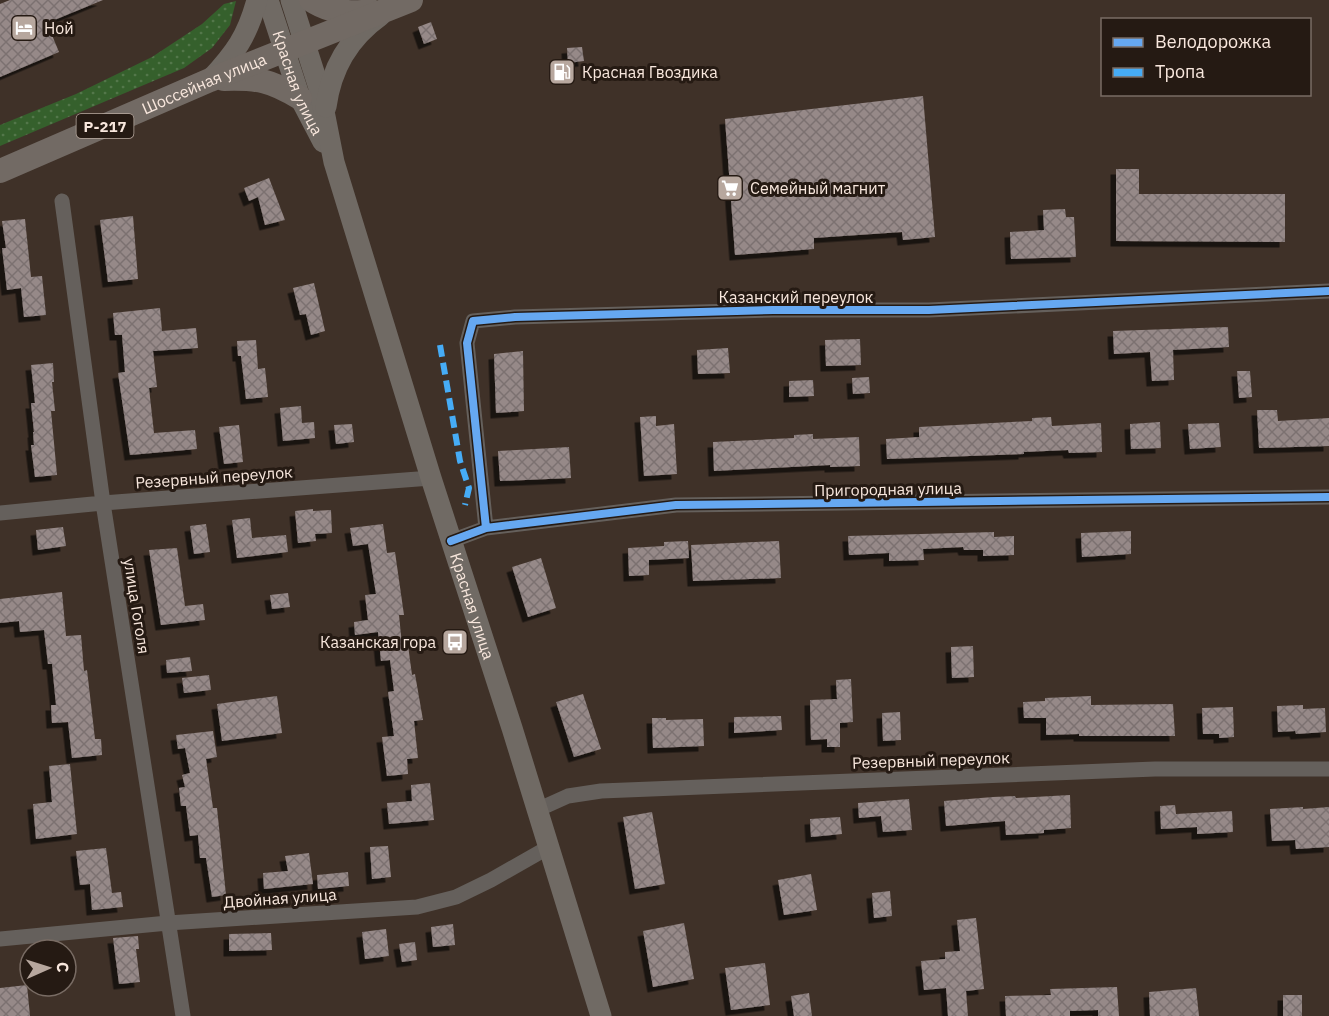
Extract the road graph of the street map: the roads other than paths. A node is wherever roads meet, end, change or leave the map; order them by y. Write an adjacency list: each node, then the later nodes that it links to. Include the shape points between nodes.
1 (257, 0): 7 (main road, via 250,26 234,53)
2 (268, 0): 6 (main road, Красная улица)
3 (291, 0): 6 (main road, Красная улица)
4 (311, 0): 5 (highway, via 335,11 355,14)
5 (401, 4): 6 (highway, Шоссейная улица / Р-217); 9 (main road, via 363,28 349,45 328,89)
6 (294, 46): 7 (highway, Шоссейная улица / Р-217); 8 (main road, Красная улица); 9 (main road, Красная улица, via 320,91)
7 (210, 80): 8 (highway, via 250,78 276,83); 11 (highway, Шоссейная улица / Р-217)
8 (300, 98): 10 (main road, Красная улица)
9 (325, 117): 10 (main road, Красная улица)
10 (334, 162): 14 (main road, Красная улица)
11 (0, 171)
12 (62, 201): 16 (street, улица Гоголя)
13 (1329, 291): 18 (street, Казанский переулок, via 976,309 773,310 473,321 467,343)
14 (431, 478): 16 (street, Резервный переулок); 19 (main road, Красная улица)
15 (1329, 497): 18 (street, Пригородная улица, via 676,505)
16 (103, 503): 17 (street, Резервный переулок); 23 (street, улица Гоголя)
17 (0, 513)
18 (486, 528): 19 (street, Пригородная улица)
19 (451, 541): 21 (main road, Красная улица)
20 (1329, 769): 21 (street, Резервный переулок, via 1155,769 601,791 568,796)
21 (537, 810): 22 (main road, Красная улица)
22 (549, 847): 23 (street, Двойная улица, via 456,897 417,907); 26 (main road, Красная улица)
23 (168, 923): 24 (street, Двойная улица); 25 (street, улица Гоголя)
24 (0, 939)
25 (183, 1016)
26 (601, 1016)

